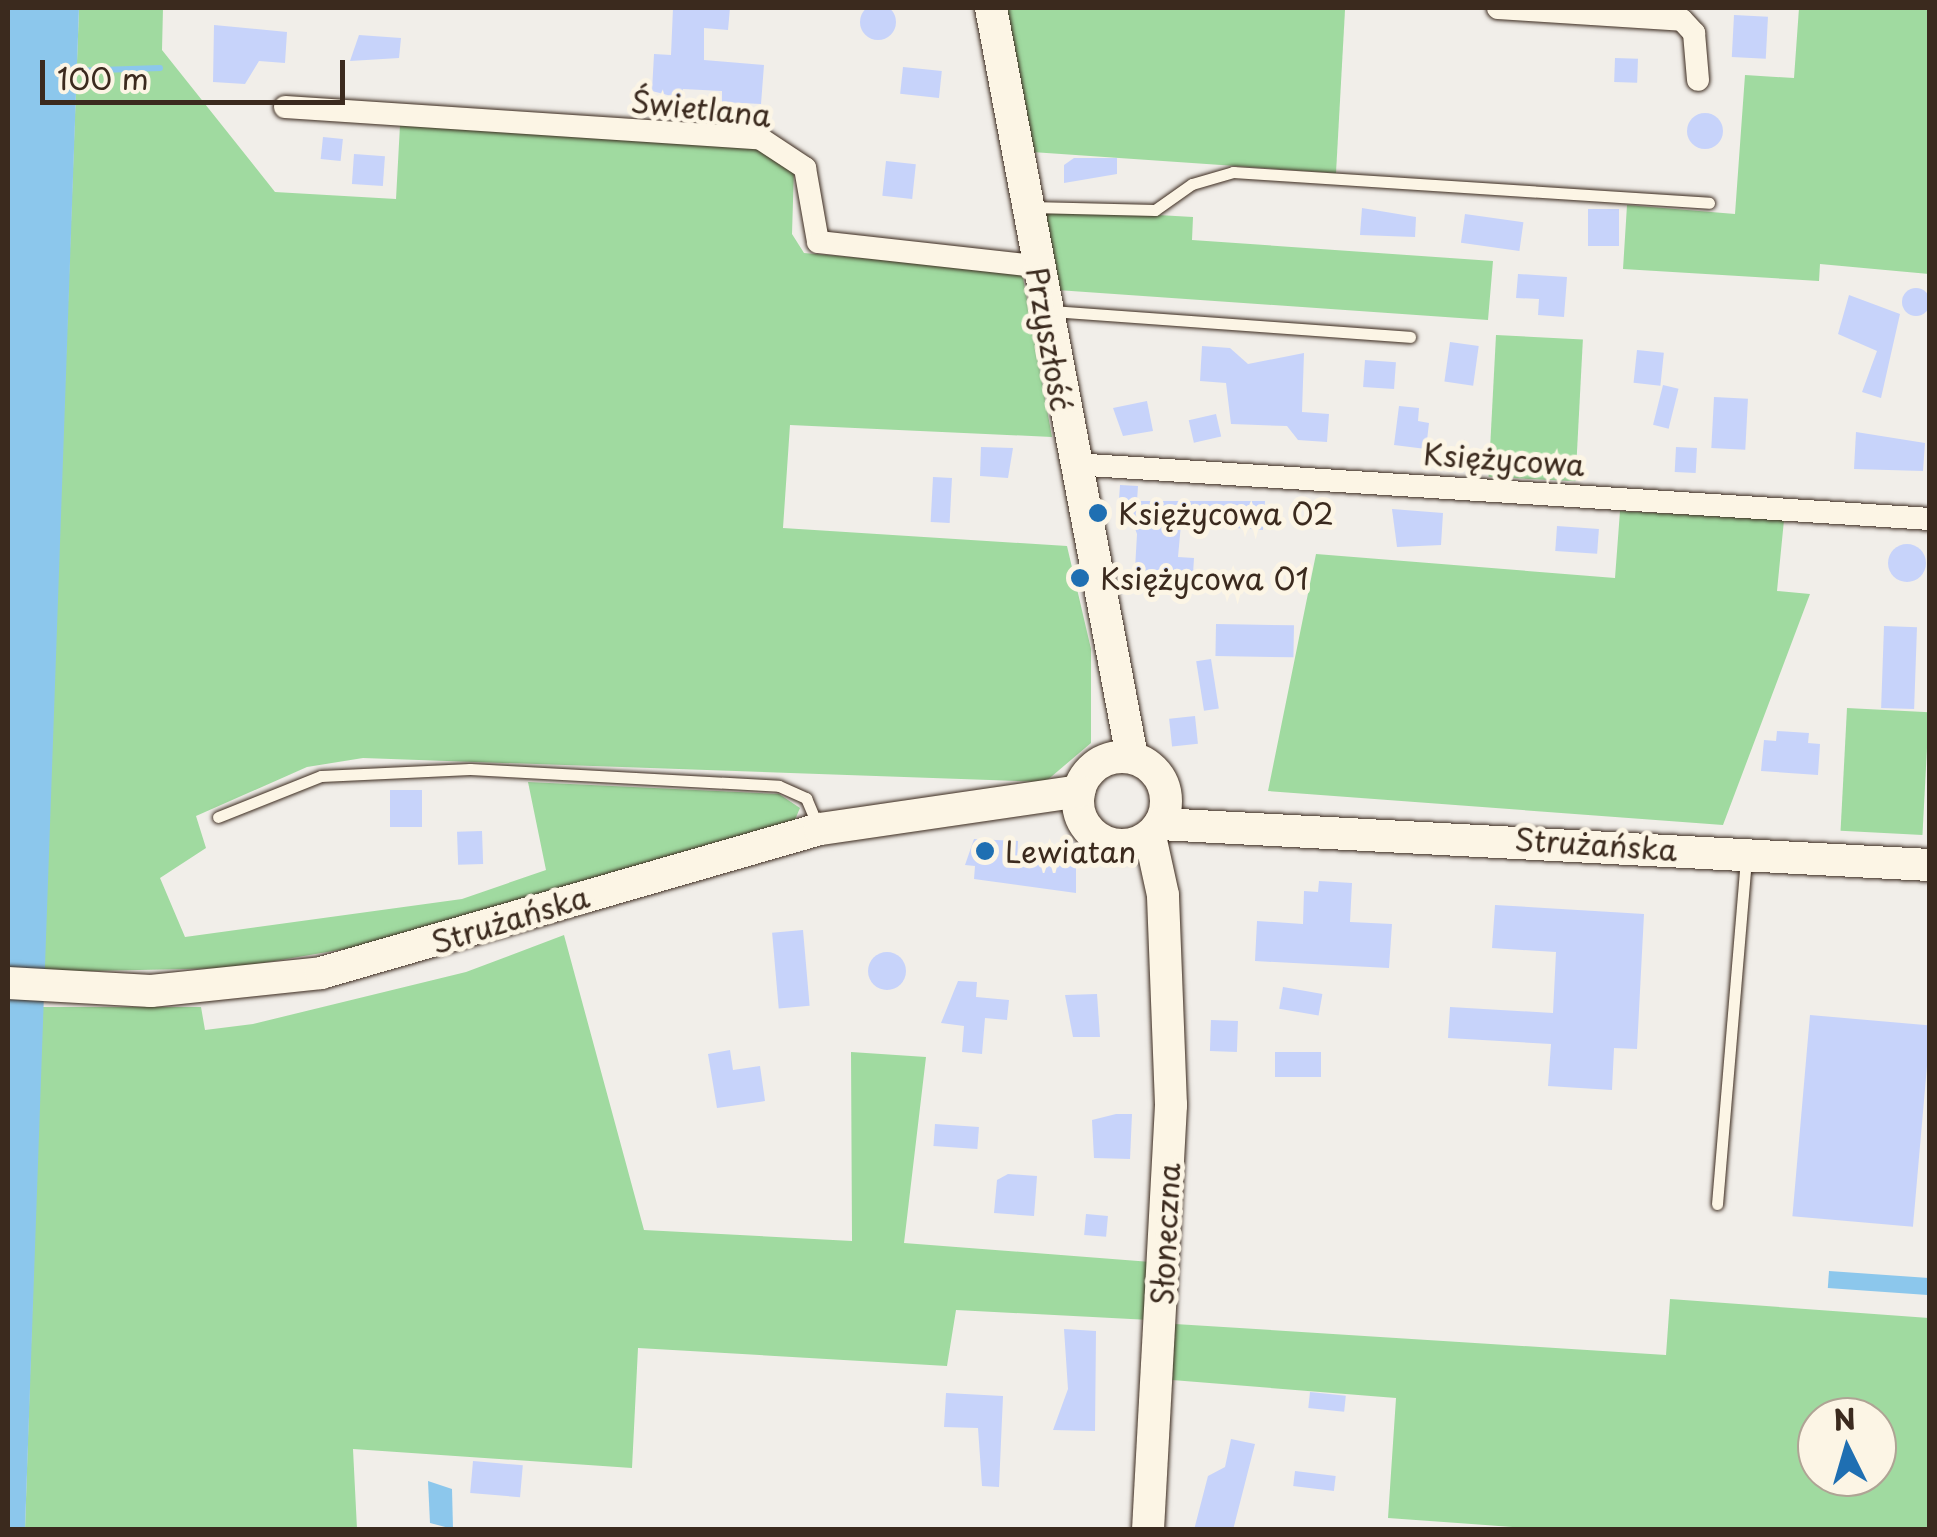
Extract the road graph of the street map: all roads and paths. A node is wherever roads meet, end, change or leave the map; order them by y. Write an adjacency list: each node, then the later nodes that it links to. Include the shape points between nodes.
1 (990, 8): 6 (main road, Przyszłość)
2 (1498, 8): 3 (street, via 1682,20 1694,33)
3 (1698, 80)
4 (286, 108): 7 (street, Świetlana, via 761,139 805,168 818,242)
5 (1709, 204): 6 (lane, via 1233,172 1192,184 1155,210)
6 (1026, 208): 7 (main road, Przyszłość)
7 (1037, 266): 8 (main road, Przyszłość)
8 (1046, 310): 9 (lane); 10 (main road, Przyszłość)
9 (1410, 337)
10 (1073, 464): 11 (street, Księżycowa); 12 (main road, Przyszłość, via 1111,671)
11 (1930, 519)
12 (1119, 758): 13 (main road); 15 (main road, via 1155,770)
13 (1080, 804): 15 (main road, via 1097,838); 16 (main road, Strużańska)
14 (218, 817): 16 (lane, via 321,776 470,769 780,786 806,798)
15 (1150, 825): 17 (main road, Strużańska, via 1263,823); 21 (main road, Słoneczna, via 1172,1105)
16 (820, 829): 19 (main road, Strużańska, via 321,973 80,990)
17 (1746, 853): 18 (main road, Strużańska); 20 (lane)
18 (1930, 865)
19 (8, 984)
20 (1717, 1204)
21 (1148, 1530)

